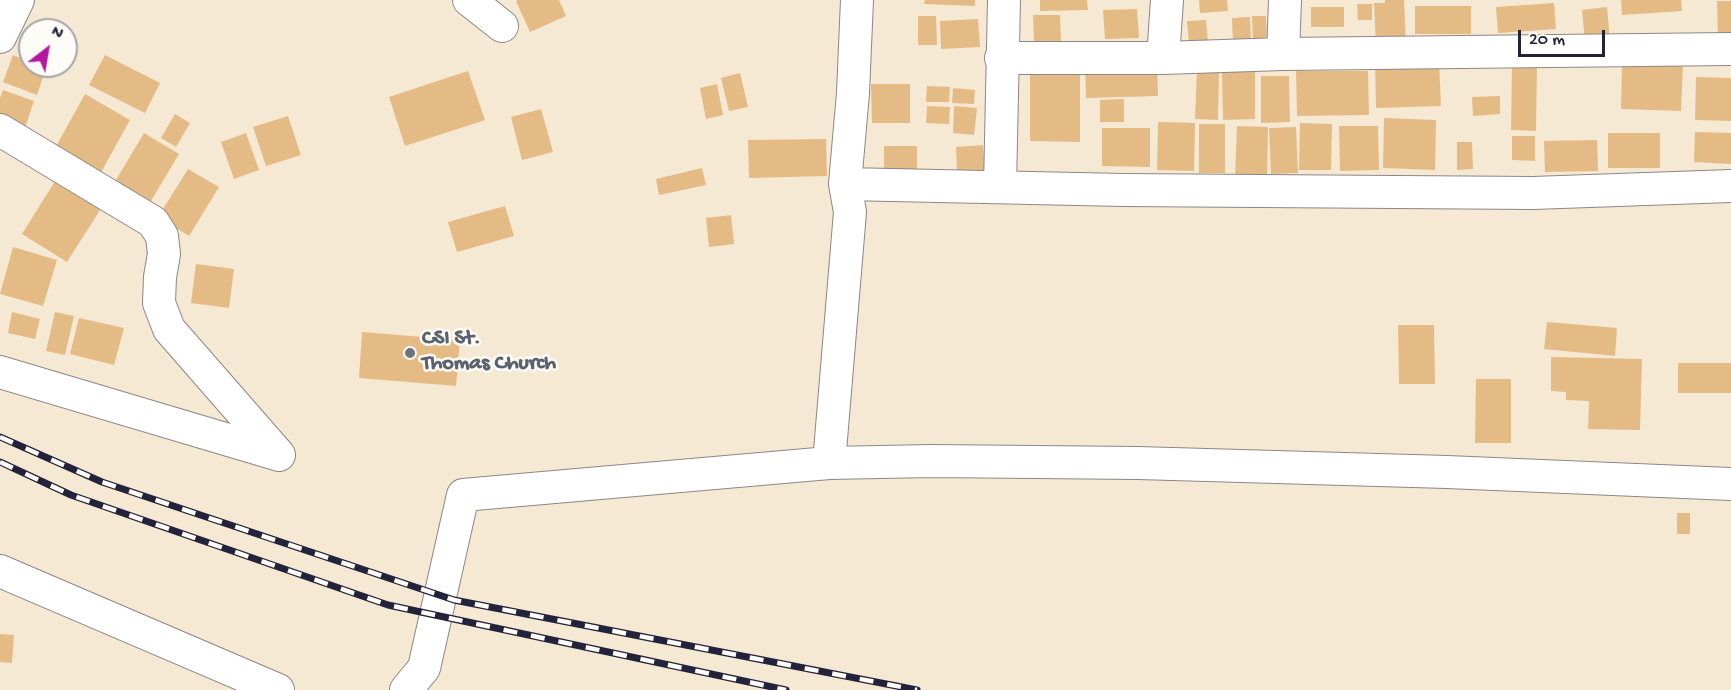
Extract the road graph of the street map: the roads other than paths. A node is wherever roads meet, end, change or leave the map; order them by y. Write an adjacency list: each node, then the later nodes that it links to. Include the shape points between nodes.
1 (18, 0): 8 (street)
2 (468, 0): 7 (street)
3 (857, 0): 14 (street)
4 (1004, 0): 11 (street)
5 (1167, 0): 12 (street)
6 (1285, 0): 10 (street)
7 (502, 26)
8 (0, 37)
9 (1731, 50): 10 (street)
10 (1282, 54): 12 (street)
11 (1001, 58): 12 (street); 16 (street)
12 (1163, 58)
13 (0, 130): 17 (street, via 153,222 162,236 159,303 169,328 279,455)
14 (845, 184): 16 (street); 18 (street, via 850,212)
15 (1731, 186): 16 (street, via 1533,193)
16 (1000, 188)
17 (0, 372)
18 (828, 463): 19 (street, via 1138,464); 22 (street, via 463,495 424,668)
19 (1731, 484)
20 (0, 571): 21 (street)
21 (278, 690)
22 (406, 690)

